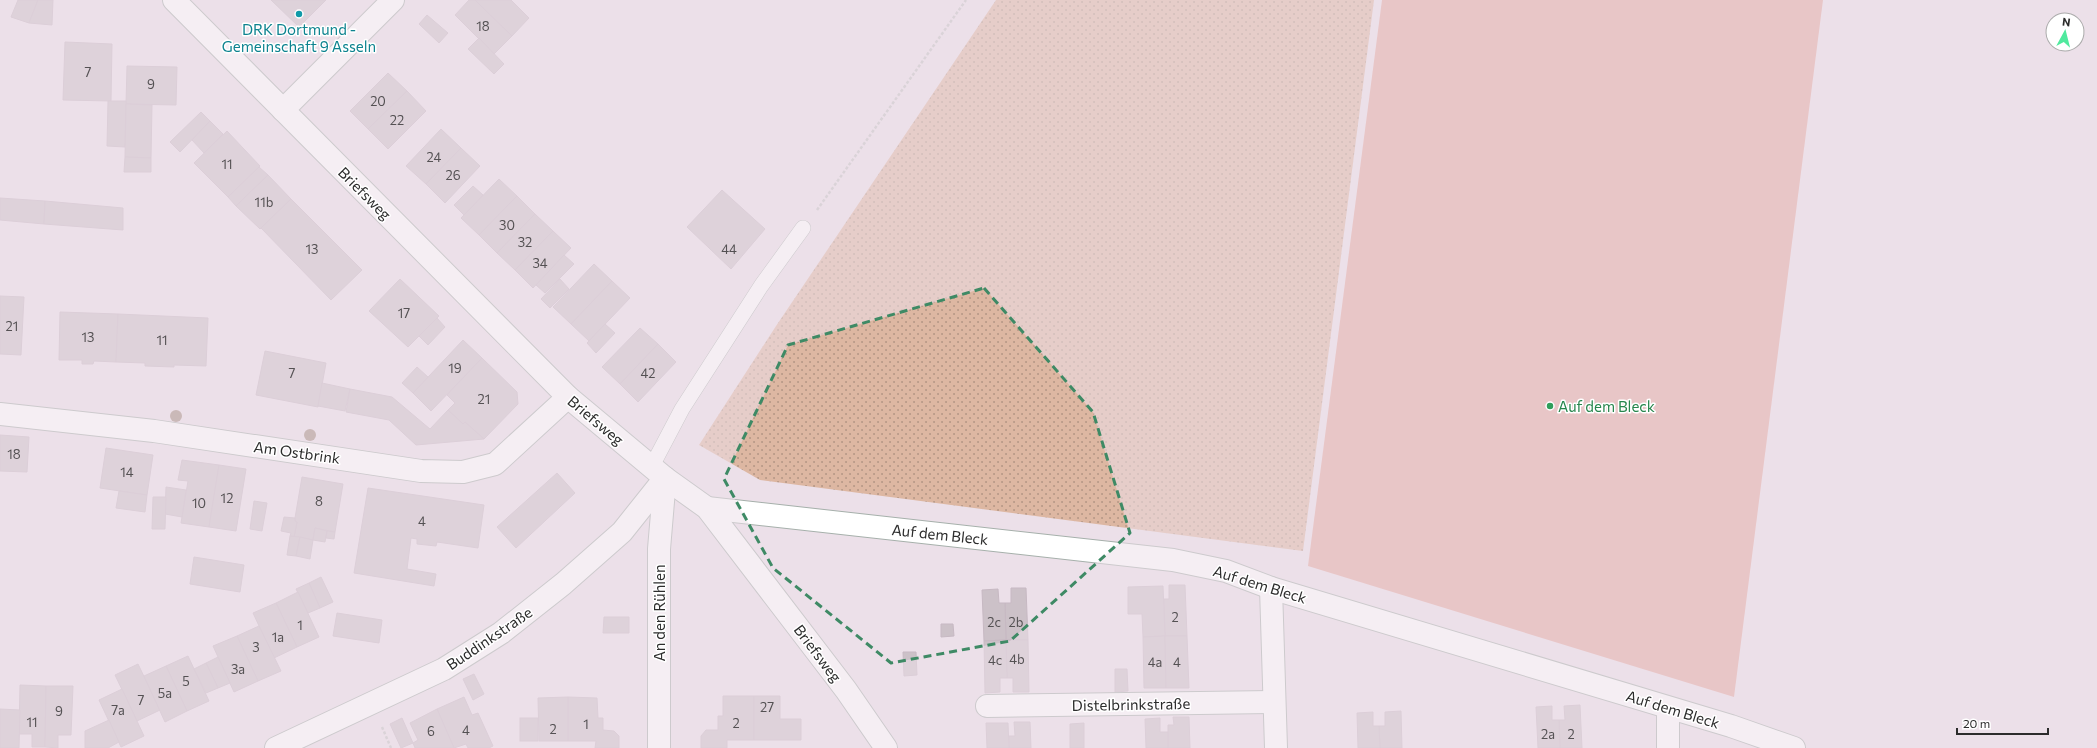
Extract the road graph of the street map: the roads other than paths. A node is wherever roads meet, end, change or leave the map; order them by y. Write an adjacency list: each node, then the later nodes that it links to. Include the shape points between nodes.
1 (174, 0): 3 (street, Briefsweg)
2 (393, 0): 3 (street)
3 (283, 110): 5 (street, Briefsweg)
4 (803, 228): 7 (lane, via 761,286 682,408)
5 (568, 397): 6 (street, Am Ostbrink, via 495,464 463,472 421,471 154,431); 7 (street, Briefsweg)
6 (0, 414)
7 (658, 472): 8 (street, Briefsweg); 13 (street, Buddinkstraße, via 622,532 563,584 501,633 444,669); 14 (street, An den Rühlen)
8 (707, 508): 9 (street, Auf dem Bleck, via 1173,560 1226,571); 15 (street, Briefsweg, via 846,690)
9 (1271, 588): 10 (street); 12 (street, Auf dem Bleck)
10 (1274, 702): 11 (street, Distelbrinkstraße); 16 (street)
11 (988, 706)
12 (1668, 708): 17 (street); 18 (street, Auf dem Bleck)
13 (276, 748)
14 (659, 748)
15 (886, 748)
16 (1276, 748)
17 (1668, 748)
18 (1794, 748)

